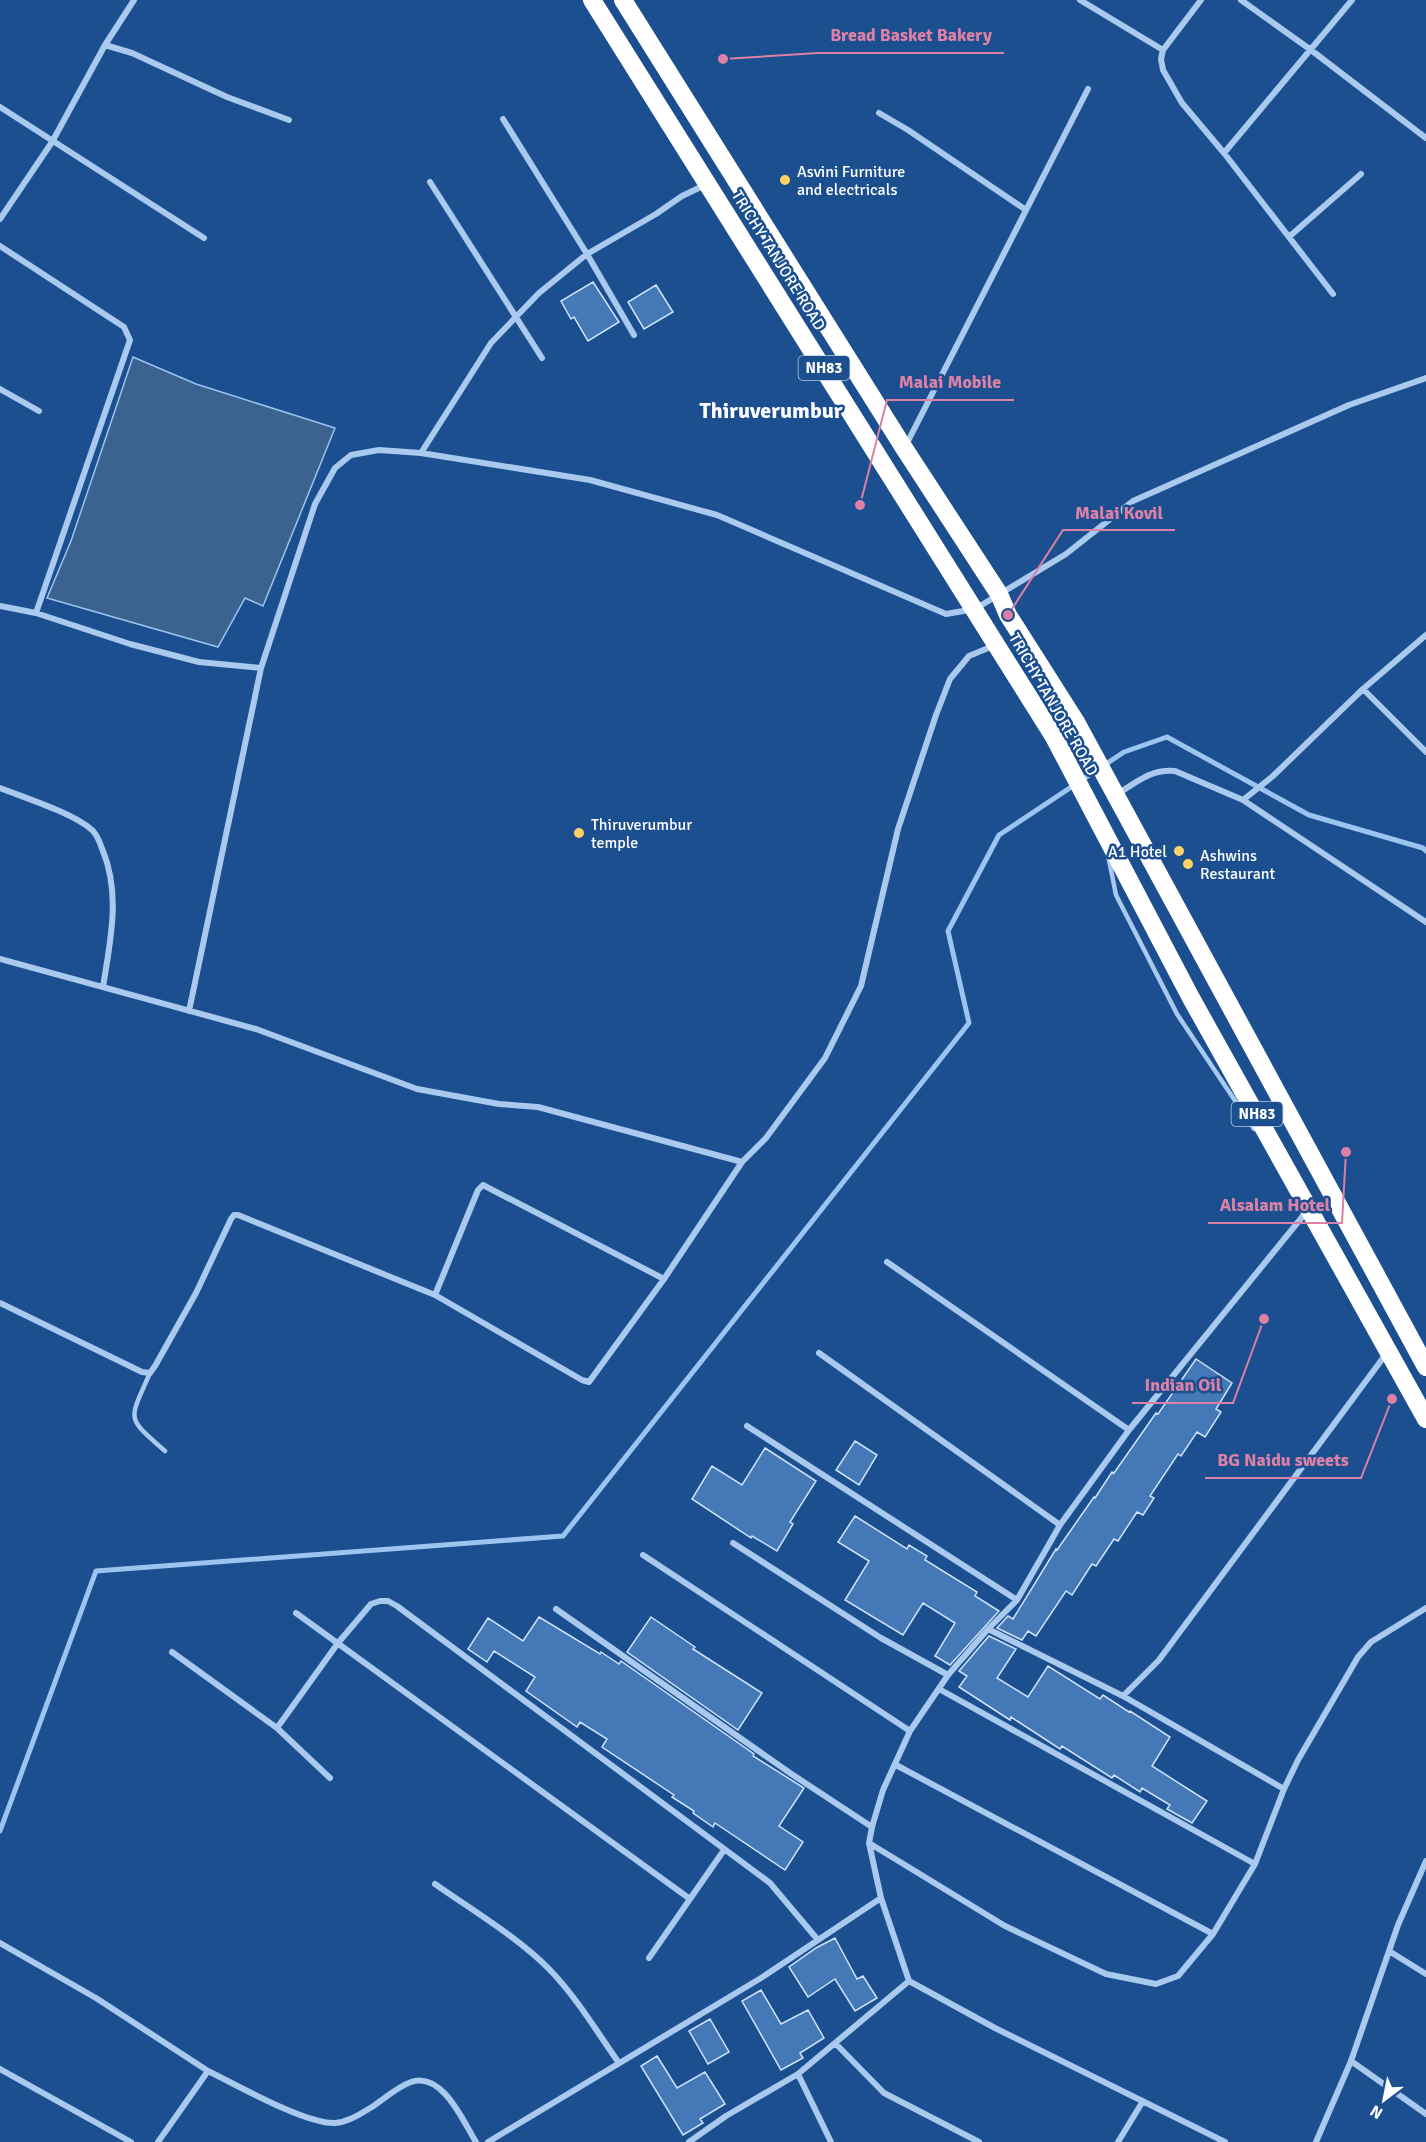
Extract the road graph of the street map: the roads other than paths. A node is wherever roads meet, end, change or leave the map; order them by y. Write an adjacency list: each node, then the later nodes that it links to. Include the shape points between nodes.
1 (134, 0): 8 (street)
2 (592, 0): 21 (highway, TRICHY TANJORE ROAD / NH83)
3 (623, 0): 35 (highway, TRICHY TANJORE ROAD / NH83)
4 (1080, 0): 9 (street)
5 (1201, 0): 9 (street)
6 (1241, 0): 10 (street)
7 (1352, 0): 10 (street)
8 (105, 45): 15 (street, via 132,52 227,97); 17 (street)
9 (1163, 50): 18 (street, via 1163,70 1171,87)
10 (1311, 50): 16 (street); 18 (street)
11 (1088, 88): 22 (street)
12 (0, 107): 17 (street)
13 (879, 114): 22 (street)
14 (503, 119): 27 (street)
15 (289, 120)
16 (1426, 138)
17 (52, 142): 23 (street); 25 (street)
18 (1224, 153): 24 (street)
19 (1361, 174): 24 (street)
20 (430, 182): 29 (street)
21 (708, 184): 27 (street); 39 (highway, TRICHY TANJORE ROAD / NH83)
22 (1026, 210): 35 (street)
23 (0, 219)
24 (1290, 236): 28 (street)
25 (204, 238)
26 (0, 246): 40 (street, via 118,322 130,340)
27 (587, 254): 29 (street); 30 (street)
28 (1333, 294)
29 (514, 316): 31 (street); 36 (street, via 491,343)
30 (633, 335)
31 (542, 358)
32 (1426, 378): 37 (street, via 1348,405 1133,501 1066,554)
33 (0, 389): 34 (street)
34 (39, 411)
35 (904, 448): 37 (highway, TRICHY TANJORE ROAD / NH83)
36 (421, 453): 39 (street, via 590,480 717,515 946,614); 43 (street, via 380,450 351,455 334,468 315,504)
37 (999, 594): 39 (street); 47 (highway, TRICHY TANJORE ROAD / NH83)
38 (0, 606): 40 (street)
39 (975, 609): 42 (highway, TRICHY TANJORE ROAD / NH83)
40 (36, 614): 43 (street, via 199,663)
41 (1426, 635): 44 (street)
42 (997, 644): 53 (street, via 969,656 950,679 898,829 861,986 831,1048 766,1138); 54 (highway, TRICHY TANJORE ROAD / NH83, via 1054,737 1191,998)
43 (261, 668): 52 (street)
44 (1363, 689): 45 (street); 48 (street)
45 (1426, 752)
46 (0, 788): 51 (street, via 70,817 95,833 109,867 114,921)
47 (1114, 792): 48 (street, via 1153,772 1175,771); 61 (highway, TRICHY TANJORE ROAD / NH83)
48 (1243, 800): 49 (street)
49 (1426, 922)
50 (0, 959): 51 (street)
51 (103, 987): 52 (street)
52 (189, 1011): 53 (street, via 267,1033 417,1089 538,1107)
53 (741, 1162): 56 (street)
54 (1310, 1208): 59 (highway, TRICHY TANJORE ROAD / NH83); 65 (street)
55 (887, 1262): 65 (street)
56 (664, 1280): 57 (street, via 589,1382); 57 (street, via 483,1185)
57 (435, 1295): 62 (street, via 234,1215 196,1293)
58 (0, 1303): 62 (street)
59 (1388, 1351): 63 (highway, TRICHY TANJORE ROAD / NH83); 79 (street, via 1159,1660)
60 (819, 1353): 67 (street)
61 (1426, 1367)
62 (150, 1373): 66 (lane, via 133,1418)
63 (1426, 1419)
64 (747, 1426): 70 (street)
65 (1129, 1430): 67 (street)
66 (165, 1451)
67 (1060, 1525): 70 (street)
68 (733, 1543): 77 (street)
69 (643, 1555): 81 (street)
70 (1017, 1600): 74 (street)
71 (1426, 1608): 84 (street, via 1371,1642 1358,1657)
72 (556, 1609): 85 (street)
73 (296, 1613): 75 (street)
74 (988, 1629): 77 (street); 79 (street)
75 (338, 1643): 80 (street); 87 (street, via 371,1604 388,1601); 92 (street)
76 (172, 1652): 80 (street)
77 (948, 1676): 78 (street)
78 (939, 1689): 81 (street); 89 (street)
79 (1123, 1696): 84 (street)
80 (277, 1728): 83 (street)
81 (910, 1731): 82 (street)
82 (896, 1765): 85 (street, via 883,1790); 93 (street)
83 (330, 1779)
84 (1284, 1789): 89 (street)
85 (872, 1827): 86 (street)
86 (869, 1843): 91 (street); 93 (street, via 1005,1926 1106,1974 1156,1984 1178,1976)
87 (724, 1850): 92 (street); 94 (street, via 770,1883)
88 (1426, 1861): 96 (street)
89 (1255, 1864): 93 (street)
90 (435, 1884): 102 (street, via 531,1952 550,1970)
91 (881, 1898): 94 (street); 99 (street)
92 (690, 1899): 97 (street)
93 (1213, 1934)
94 (818, 1940): 102 (street)
95 (0, 1943): 104 (street, via 96,1998)
96 (1389, 1951): 98 (street); 101 (street)
97 (649, 1958)
98 (1426, 1974)
99 (909, 1981): 100 (street); 106 (street)
100 (836, 2044): 105 (street); 114 (street, via 884,2093)
101 (1352, 2061): 107 (street); 117 (street)
102 (619, 2063): 112 (street)
103 (0, 2069): 109 (street)
104 (208, 2071): 110 (street); 111 (street, via 293,2111 336,2123 353,2119 410,2082 422,2080 447,2095)
105 (798, 2074): 108 (street); 113 (street)
106 (1143, 2101): 115 (street); 116 (street)
107 (1426, 2114)
108 (691, 2141)
109 (131, 2142)
110 (158, 2142)
111 (476, 2142)
112 (488, 2142)
113 (831, 2142)
114 (980, 2142)
115 (1118, 2142)
116 (1225, 2142)
117 (1316, 2142)

